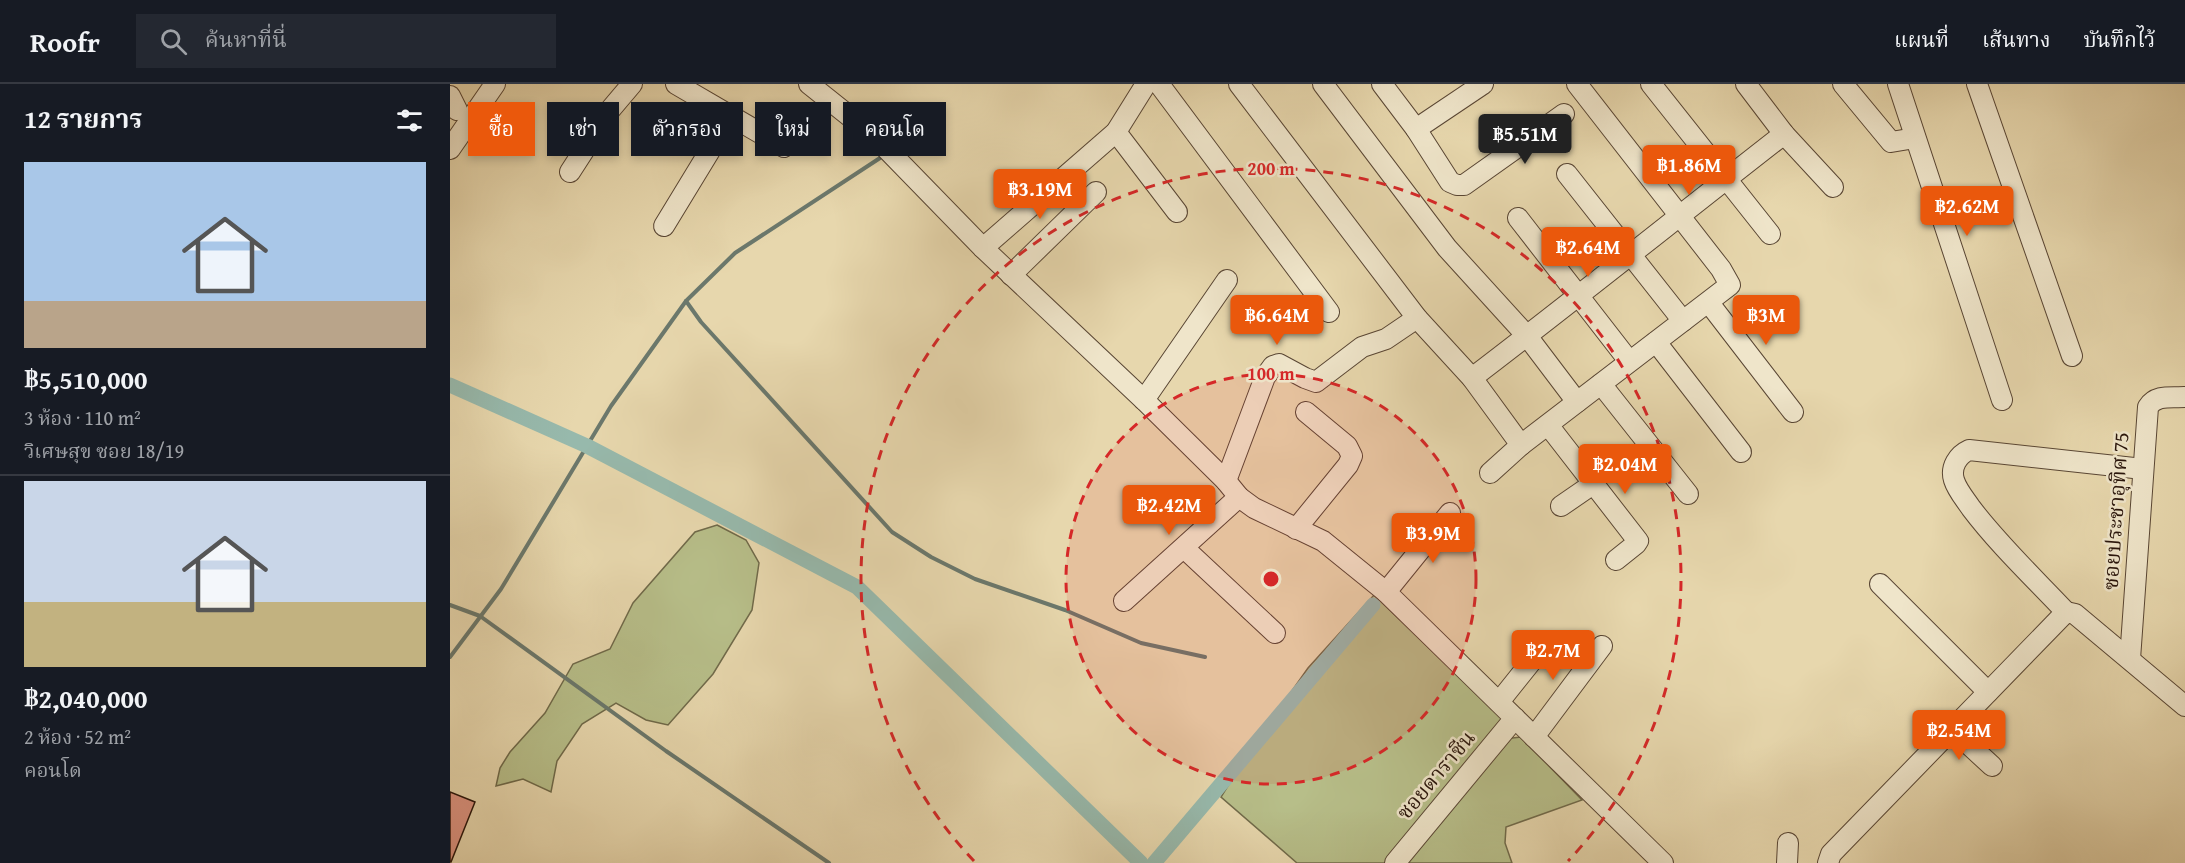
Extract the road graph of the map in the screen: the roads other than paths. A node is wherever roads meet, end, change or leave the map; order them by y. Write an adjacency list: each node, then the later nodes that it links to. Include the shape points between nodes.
1 (495, 84): 23 (street)
2 (632, 84): 25 (street, via 610,110)
3 (676, 84): 17 (street)
4 (808, 84): 35 (street, via 873,135)
5 (1146, 84): 20 (street)
6 (1159, 84): 41 (street)
7 (1239, 84): 42 (street)
8 (1323, 84): 44 (street, via 1447,248)
9 (1382, 84): 19 (street)
10 (1482, 84): 19 (street)
11 (1577, 84): 31 (street)
12 (1651, 84): 27 (street)
13 (1746, 84): 21 (street)
14 (1843, 84): 22 (street, via 1891,142)
15 (1898, 84): 22 (street)
16 (1977, 84): 46 (street)
17 (708, 102)
18 (1563, 114): 19 (street, via 1464,185 1450,182)
19 (1416, 129)
20 (1116, 132): 30 (street); 35 (street)
21 (1784, 134): 27 (street); 28 (street)
22 (1915, 138): 52 (street)
23 (450, 149)
24 (707, 156): 33 (street)
25 (570, 172)
26 (1568, 174): 36 (street)
27 (1725, 180): 31 (street); 34 (street)
28 (1833, 187)
29 (1096, 192): 37 (street)
30 (1177, 212)
31 (1679, 215): 36 (street); 40 (street, via 1730,285)
32 (1518, 218): 39 (street)
33 (664, 226)
34 (1770, 234)
35 (983, 248): 37 (street)
36 (1631, 256): 39 (street); 43 (street)
37 (1011, 275): 51 (street)
38 (1227, 280): 51 (street)
39 (1578, 296): 44 (street); 47 (street)
40 (1709, 303): 43 (street); 55 (street)
41 (1329, 312)
42 (1418, 318): 48 (street); 61 (street, via 1386,339 1362,347 1316,382 1279,364 1273,366 1265,377)
43 (1683, 321): 45 (street)
44 (1527, 336): 48 (street); 53 (street)
45 (1656, 342): 47 (street); 58 (street)
46 (2072, 356)
47 (1629, 361): 49 (street)
48 (1472, 378): 57 (street)
49 (1601, 384): 53 (street); 63 (street)
50 (2185, 397): 59 (street, ซอยประชาอุทิศ 75, via 2159,398 2148,407)
51 (1144, 400): 61 (street)
52 (2002, 400)
53 (1577, 402): 56 (street)
54 (1306, 412): 67 (street, via 1347,446 1352,456)
55 (1793, 412)
56 (1548, 425): 57 (street); 62 (street)
57 (1521, 445): 60 (street)
58 (1741, 452)
59 (2143, 469): 73 (street, via 1969,450 1959,454 1953,478 1961,493 1986,527); 77 (street, ซอยประชาอุทิศ 75)
60 (1490, 473)
61 (1226, 481): 64 (street)
62 (1593, 484): 65 (street); 69 (street, via 1638,541)
63 (1688, 494)
64 (1239, 497): 67 (street); 68 (street)
65 (1561, 506)
66 (1450, 513): 71 (street)
67 (1296, 529): 71 (street, via 1323,541)
68 (1184, 548): 72 (street); 74 (street)
69 (1616, 560)
70 (1880, 584): 78 (street)
71 (1386, 592): 79 (street)
72 (1124, 601)
73 (2066, 612): 77 (street, via 2075,614); 78 (street)
74 (1275, 633)
75 (1602, 646): 83 (street)
76 (1543, 647): 79 (street)
77 (2130, 659): 80 (street)
78 (1988, 692): 82 (street)
79 (1499, 702): 81 (street)
80 (2185, 706)
81 (1515, 718): 83 (street); 86 (street, ซอยดาราซีน)
82 (1952, 729): 84 (street); 89 (street, via 1831,854)
83 (1534, 737): 87 (street)
84 (1992, 766)
85 (1788, 843): 88 (street)
86 (1395, 863)
87 (1663, 863)
88 (1787, 863)
89 (1828, 863)

